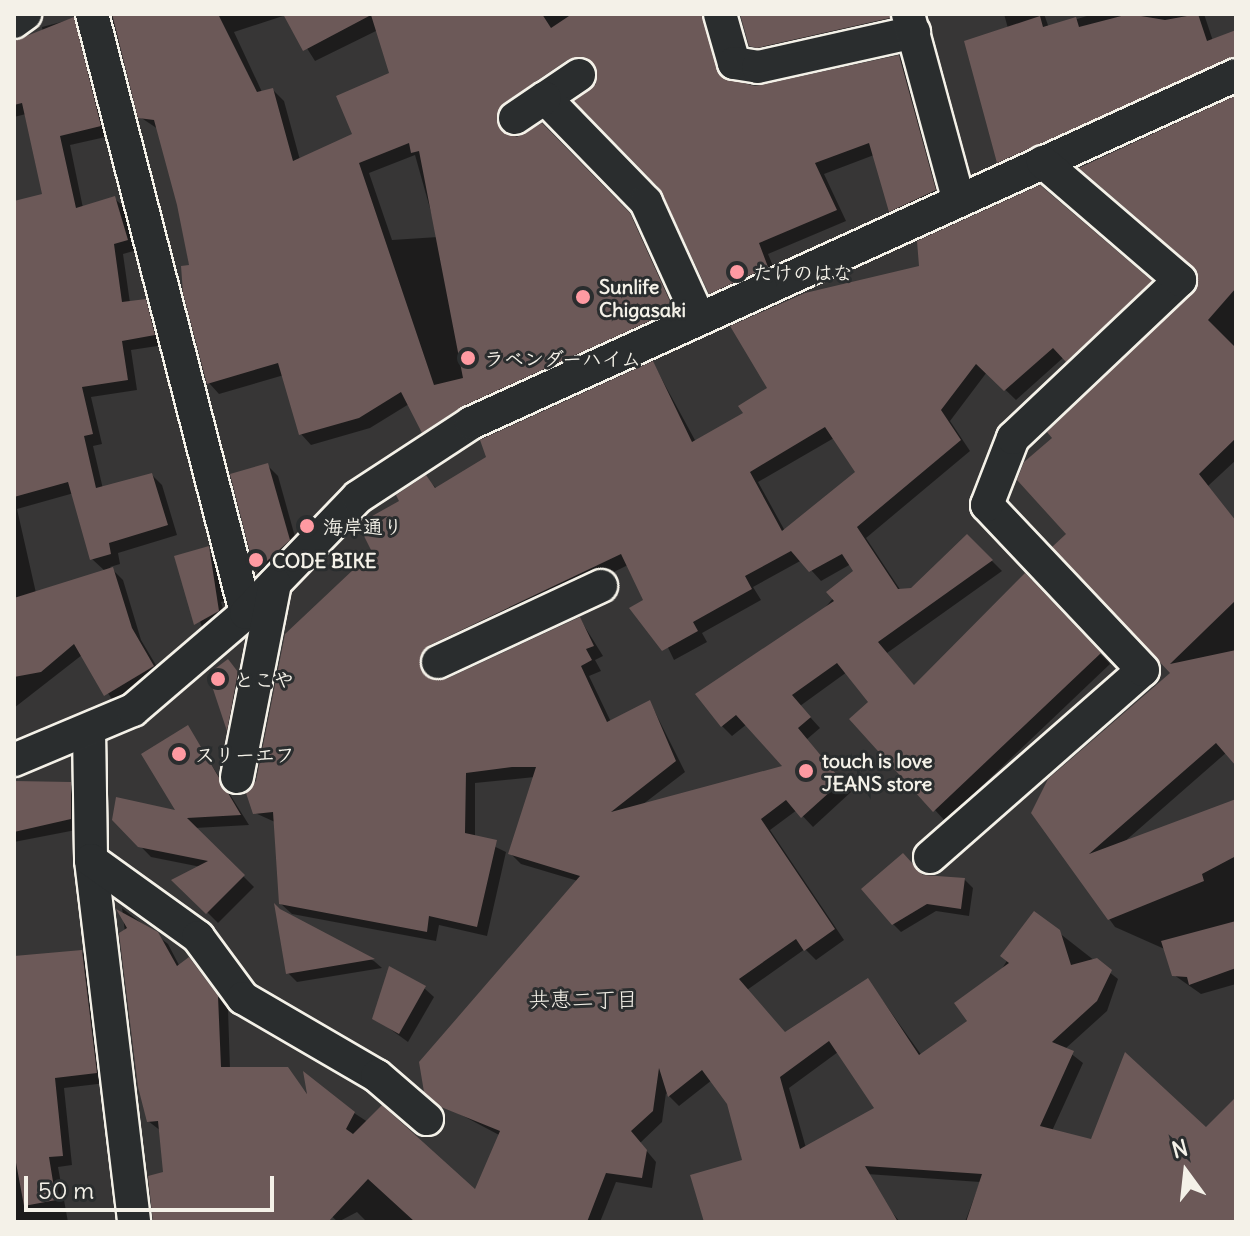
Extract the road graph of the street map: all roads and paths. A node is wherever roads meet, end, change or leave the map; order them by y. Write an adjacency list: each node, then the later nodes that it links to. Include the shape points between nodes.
1 (25, 14): 4 (street)
2 (92, 14): 15 (street)
3 (720, 14): 5 (street, via 734,63 758,67)
4 (14, 22)
5 (911, 23): 11 (street)
6 (579, 75): 8 (street)
7 (1236, 75): 10 (street)
8 (545, 98): 9 (street); 12 (street, via 646,202)
9 (515, 118)
10 (1043, 162): 11 (street); 20 (street, via 1180,280 1013,438 987,505 1143,670)
11 (958, 198): 12 (street)
12 (698, 316): 13 (street, via 535,391 403,463 358,497)
13 (276, 581): 15 (street); 19 (street)
14 (601, 586): 16 (street)
15 (246, 613): 17 (street, via 133,710)
16 (438, 662)
17 (89, 730): 18 (street); 21 (street)
18 (14, 760)
19 (237, 777)
20 (930, 857)
21 (91, 860): 22 (street, via 198,937 243,998 377,1076); 23 (street)
22 (427, 1119)
23 (134, 1222)

